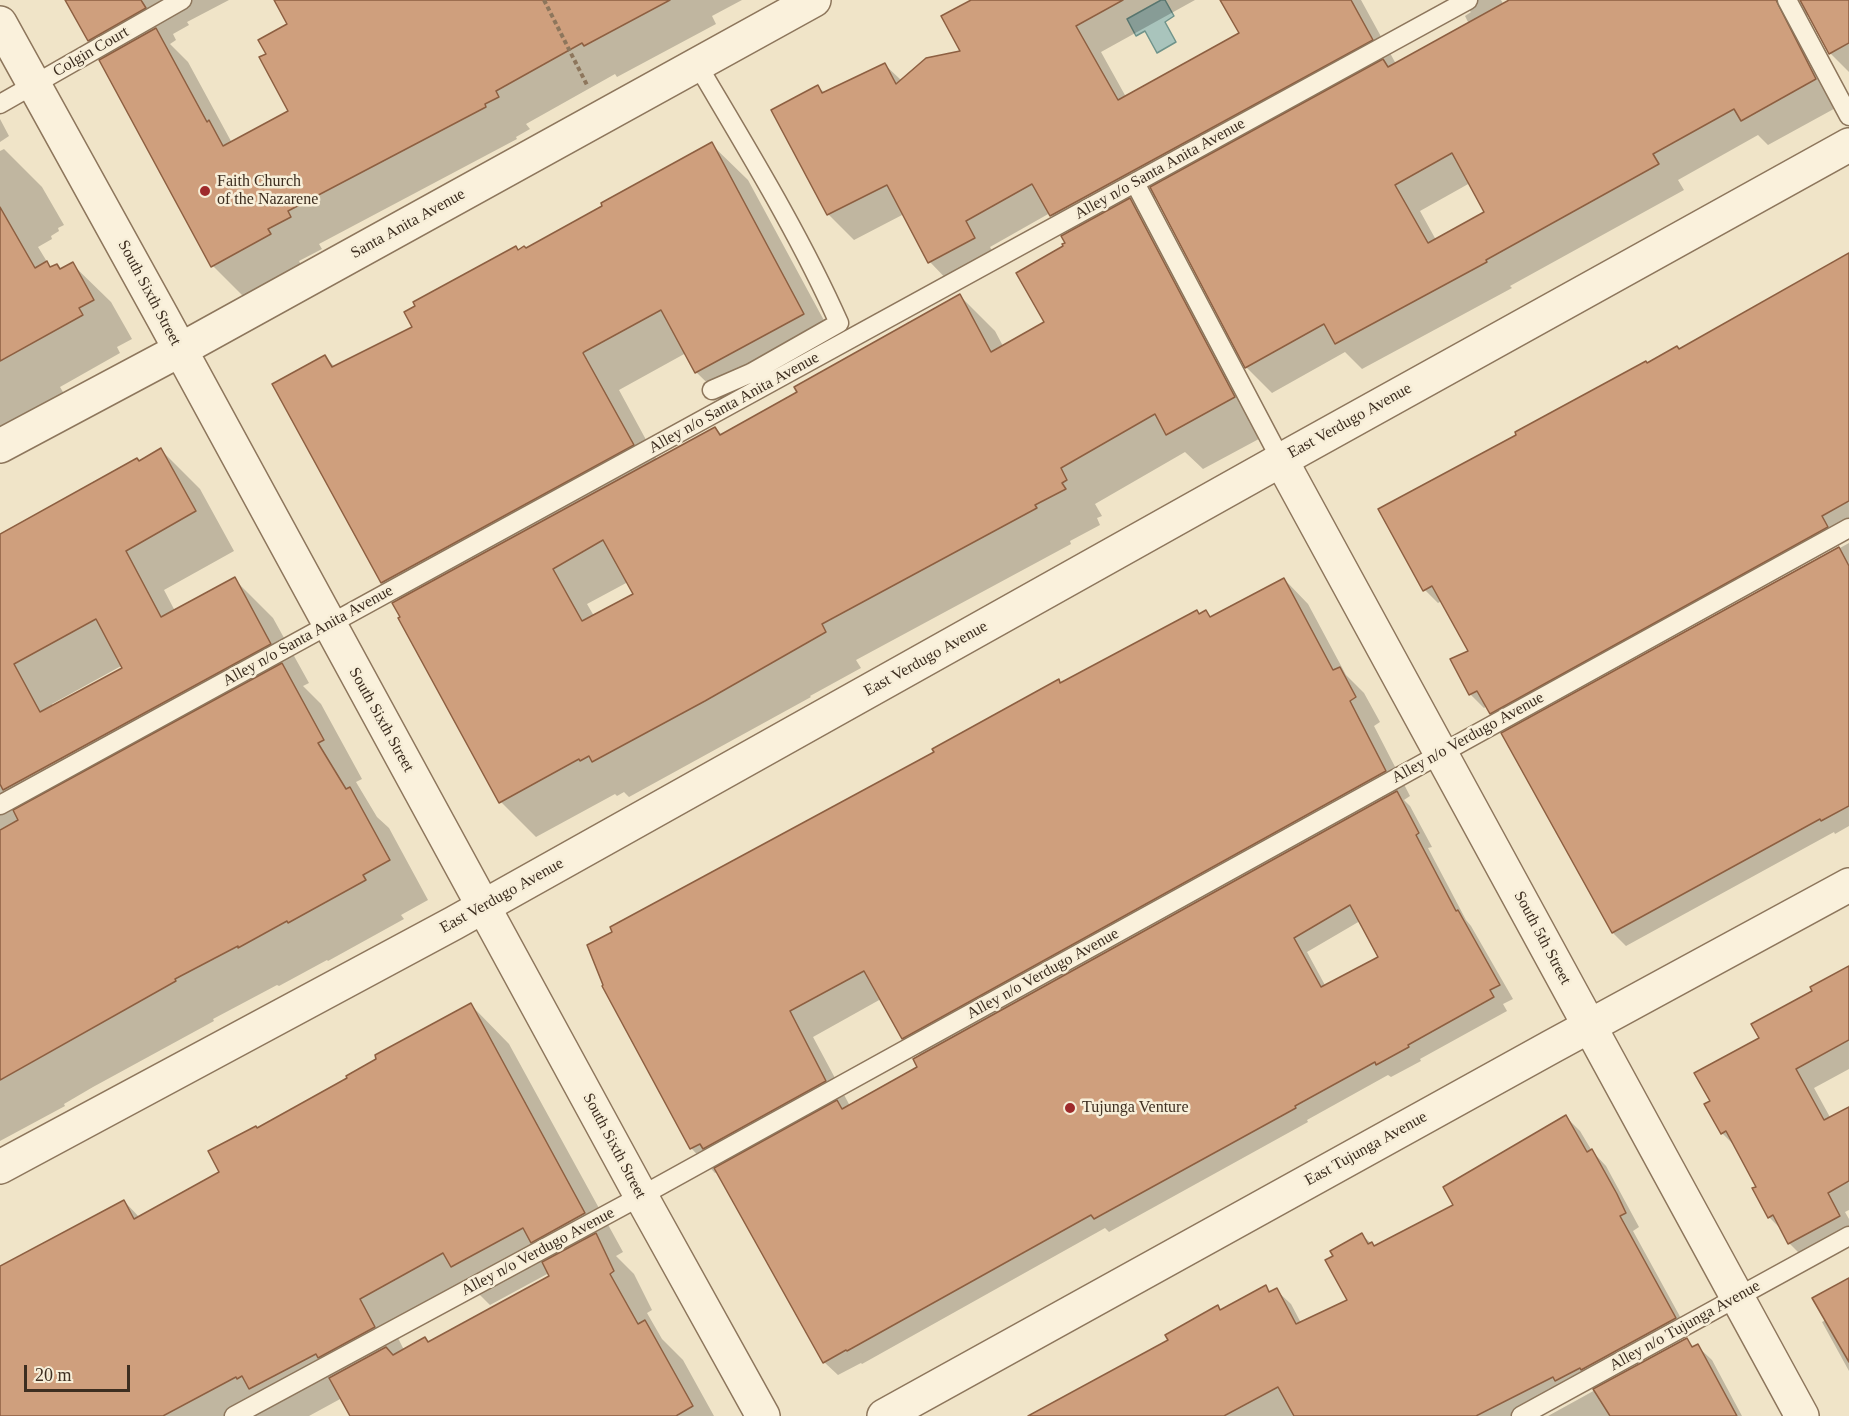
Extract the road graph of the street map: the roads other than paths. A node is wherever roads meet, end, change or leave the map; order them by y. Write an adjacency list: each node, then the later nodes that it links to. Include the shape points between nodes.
1 (182, 0): 7 (lane, Colgin Court)
2 (814, 0): 6 (street, Santa Anita Avenue)
3 (1468, 0): 11 (lane, Alley n/o Santa Anita Avenue)
4 (1787, 0): 9 (lane)
5 (0, 23): 7 (street, South Sixth Street)
6 (697, 64): 12 (street, Santa Anita Avenue); 13 (lane, via 812,264 839,322)
7 (35, 85): 8 (lane, Colgin Court); 12 (street, South Sixth Street)
8 (0, 104)
9 (1849, 116)
10 (1849, 145): 15 (street, East Verdugo Avenue)
11 (1135, 183): 15 (lane); 17 (lane, Alley n/o Santa Anita Avenue)
12 (180, 350): 14 (street, Santa Anita Avenue); 17 (street, South Sixth Street)
13 (712, 390)
14 (0, 446)
15 (1281, 460): 18 (street, South 5th Street); 21 (street, East Verdugo Avenue)
16 (1849, 528): 18 (lane, Alley n/o Verdugo Avenue)
17 (330, 625): 19 (lane, Alley n/o Santa Anita Avenue); 21 (street, South Sixth Street)
18 (1442, 753): 22 (street, South 5th Street); 24 (lane, Alley n/o Verdugo Avenue)
19 (0, 805)
20 (1849, 885): 22 (street, East Tujunga Avenue)
21 (483, 907): 23 (street, East Verdugo Avenue); 24 (street, South Sixth Street)
22 (1591, 1026): 26 (street, South 5th Street); 29 (street, East Tujunga Avenue)
23 (0, 1167)
24 (640, 1196): 27 (lane, Alley n/o Verdugo Avenue); 28 (street, South Sixth Street)
25 (1849, 1236): 26 (lane, Alley n/o Tujunga Avenue)
26 (1736, 1298): 30 (lane, Alley n/o Tujunga Avenue); 31 (street, South 5th Street)
27 (234, 1416)
28 (763, 1416)
29 (884, 1416)
30 (1521, 1416)
31 (1802, 1416)

